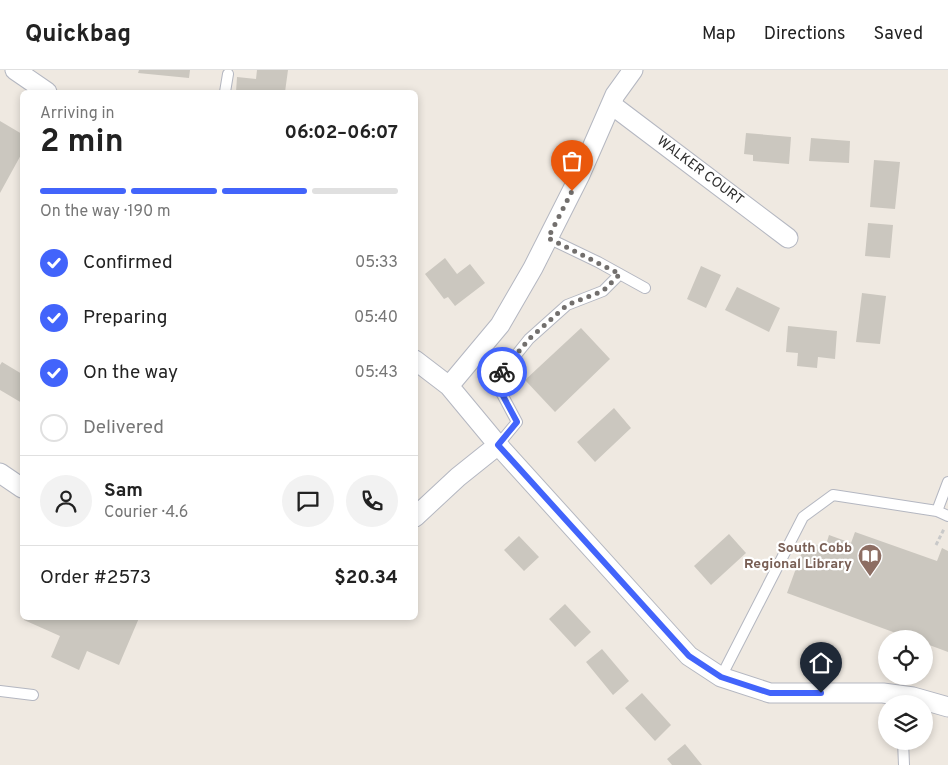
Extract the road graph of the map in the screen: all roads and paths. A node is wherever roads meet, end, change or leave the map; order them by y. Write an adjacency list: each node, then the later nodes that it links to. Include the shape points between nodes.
1 (15, 70): 4 (street)
2 (633, 70): 6 (street, via 615,95)
3 (228, 74): 5 (lane)
4 (44, 90)
5 (225, 90)
6 (612, 105): 7 (street); 8 (street, WALKER COURT)
7 (548, 238): 9 (lane); 12 (street, via 500,325)
8 (788, 238)
9 (620, 274): 10 (lane); 13 (lane, via 603,291 567,305 529,339 495,381 517,422)
10 (645, 288)
11 (418, 362): 12 (street)
12 (449, 386): 13 (street)
13 (498, 445): 18 (street); 21 (street, via 689,656)
14 (0, 473): 16 (street)
15 (948, 482): 17 (lane)
16 (20, 487)
17 (937, 511): 19 (lane); 21 (lane, via 833,495 803,517)
18 (418, 514)
19 (947, 521): 20 (path)
20 (936, 545)
21 (721, 677): 24 (street, via 770,693)
22 (0, 691): 23 (lane)
23 (33, 695)
24 (891, 695)
25 (933, 704): 26 (street)
26 (948, 707)
27 (903, 750): 28 (lane)
28 (904, 765)

